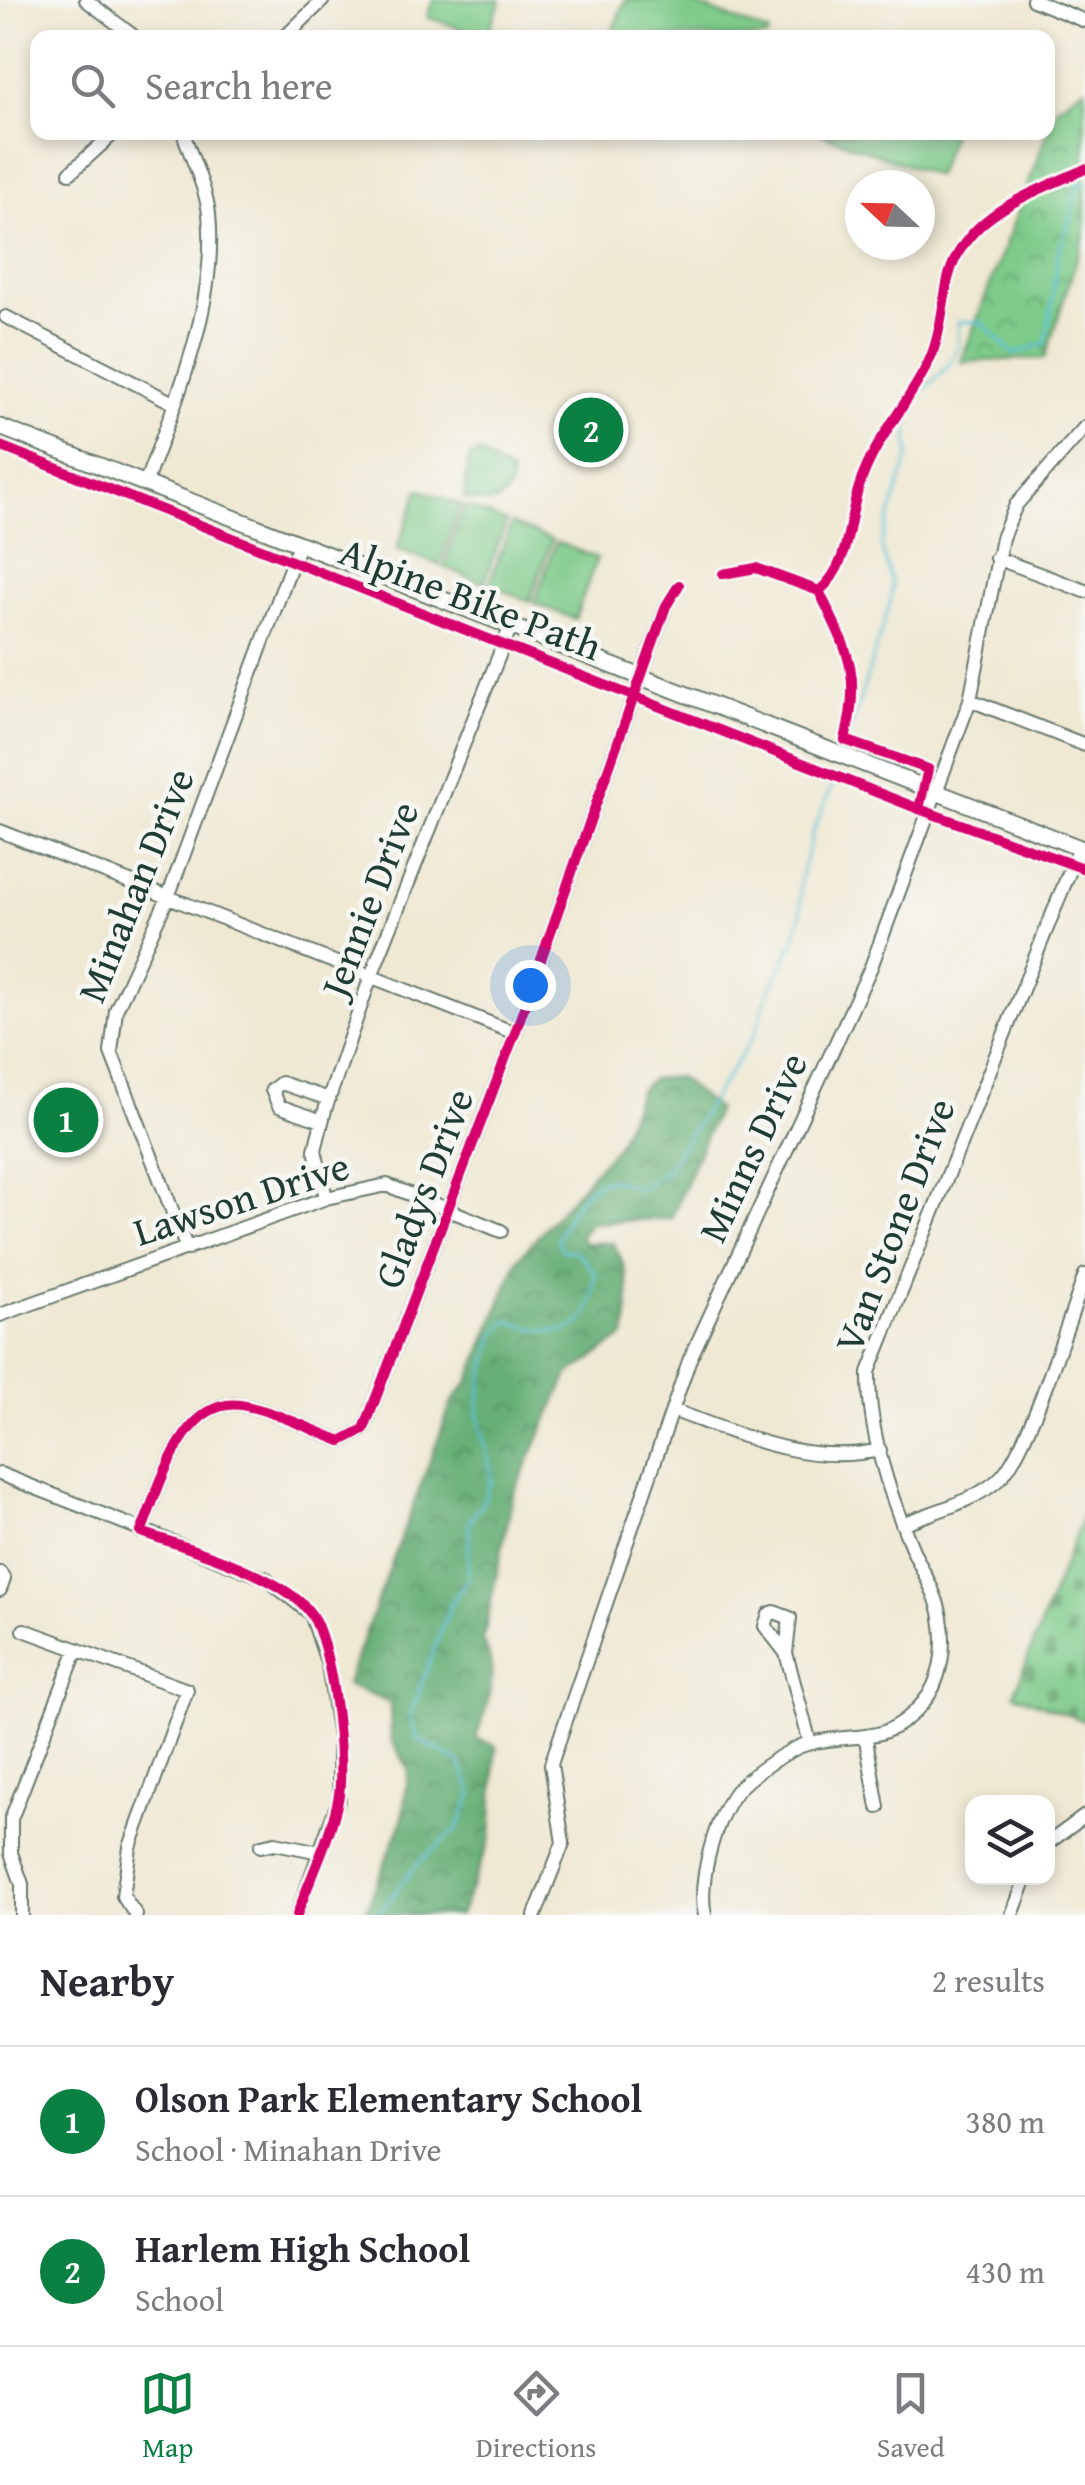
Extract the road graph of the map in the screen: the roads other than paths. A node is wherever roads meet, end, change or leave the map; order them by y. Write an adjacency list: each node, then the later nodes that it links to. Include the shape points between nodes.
1 (86, 0): 5 (street)
2 (323, 0): 6 (street)
3 (1033, 0): 4 (street)
4 (1085, 21)
5 (125, 30)
6 (292, 30)
7 (106, 140): 9 (street)
8 (186, 140): 11 (street, via 209,212 204,304)
9 (70, 172)
10 (6, 318): 11 (street)
11 (175, 404): 14 (street)
12 (0, 427): 14 (main road)
13 (1085, 427): 16 (street, Minns Drive, via 1016,505)
14 (145, 484): 15 (main road)
15 (299, 544): 19 (main road); 26 (street, Minahan Drive)
16 (996, 558): 17 (street); 21 (street, Minns Drive)
17 (1085, 591)
18 (666, 606): 20 (street, Gladys Drive)
19 (510, 628): 20 (main road); 27 (street, Jennie Drive)
20 (641, 680): 23 (main road); 28 (street, Gladys Drive)
21 (970, 700): 22 (street); 23 (street, Minns Drive)
22 (1085, 745)
23 (933, 790): 25 (main road); 37 (street, Minns Drive, via 872,967)
24 (0, 831): 26 (street)
25 (1082, 849): 38 (street, Van Stone Drive, via 876,1347 868,1411)
26 (168, 897): 27 (street); 34 (street, Minahan Drive, via 116,1010 110,1052)
27 (371, 976): 28 (street); 29 (street, Jennie Drive)
28 (515, 1033): 32 (street, Gladys Drive)
29 (329, 1098): 30 (street, Jennie Drive); 30 (street, via 280,1082 272,1090 279,1106)
30 (322, 1121): 31 (street, Jennie Drive, via 314,1150)
31 (326, 1198): 32 (street, Lawson Drive, via 387,1185); 34 (street, Lawson Drive)
32 (445, 1207): 33 (street, Lawson Drive); 41 (street, Gladys Drive, via 364,1429 341,1440 242,1404 199,1415 180,1440)
33 (500, 1231)
34 (186, 1249): 36 (street, Lawson Drive)
35 (1085, 1275): 40 (street, via 1029,1423 1001,1477)
36 (0, 1315)
37 (672, 1410): 38 (street, via 804,1453); 58 (street, Minns Drive, via 551,1764 563,1844)
38 (880, 1450): 40 (street, Van Stone Drive)
39 (0, 1474): 41 (street)
40 (902, 1524): 47 (street, Van Stone Drive, via 942,1616 940,1674 923,1704)
41 (141, 1532): 53 (street, via 267,1579 311,1614 328,1665 339,1738 338,1798)
42 (0, 1573): 43 (street)
43 (0, 1590)
44 (24, 1630): 45 (street)
45 (76, 1649): 55 (street, via 11,1819); 56 (street, via 187,1690 130,1847 123,1896)
46 (786, 1652): 48 (street)
47 (866, 1740): 48 (street, Van Stone Drive); 49 (street)
48 (810, 1743): 59 (street, Van Stone Drive, via 739,1787 712,1842 700,1896)
49 (878, 1807)
50 (1085, 1816): 51 (street)
51 (1055, 1838)
52 (261, 1846): 53 (street, via 275,1842)
53 (320, 1852): 57 (street)
54 (1023, 1885): 60 (street)
55 (22, 1915)
56 (136, 1915)
57 (297, 1915)
58 (536, 1915)
59 (705, 1915)
60 (1012, 1915)

